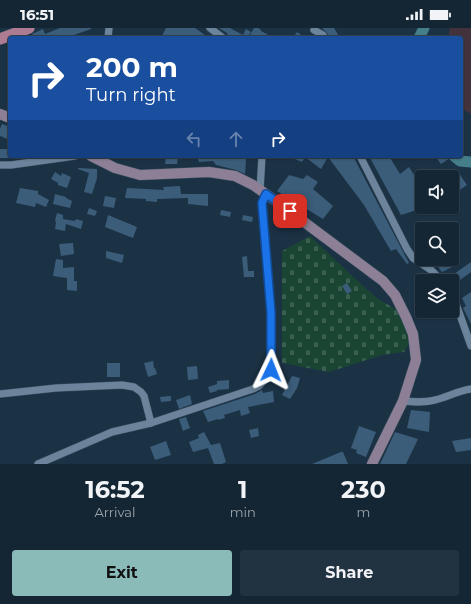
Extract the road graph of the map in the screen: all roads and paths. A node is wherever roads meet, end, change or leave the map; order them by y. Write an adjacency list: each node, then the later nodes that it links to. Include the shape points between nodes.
1 (29, 28): 6 (main road)
2 (210, 28): 4 (street)
3 (314, 30): 5 (street)
4 (220, 36)
5 (323, 36)
6 (0, 39)
7 (61, 158): 11 (street)
8 (97, 158): 12 (main road, via 115,168 140,175 208,172 235,176)
9 (262, 158): 12 (street)
10 (361, 158): 13 (street, via 407,249 413,258)
11 (0, 165)
12 (263, 192): 18 (main road, via 383,280 396,295 414,334 416,360); 19 (street, via 271,313 272,363 268,376 253,389)
13 (435, 274)
14 (459, 313): 15 (street)
15 (471, 346)
16 (471, 389): 18 (street, via 434,400)
17 (0, 394): 19 (street, via 122,384 134,387 144,396)
18 (403, 401): 21 (main road)
19 (151, 423): 20 (street, via 112,432)
20 (38, 464)
21 (372, 464)

